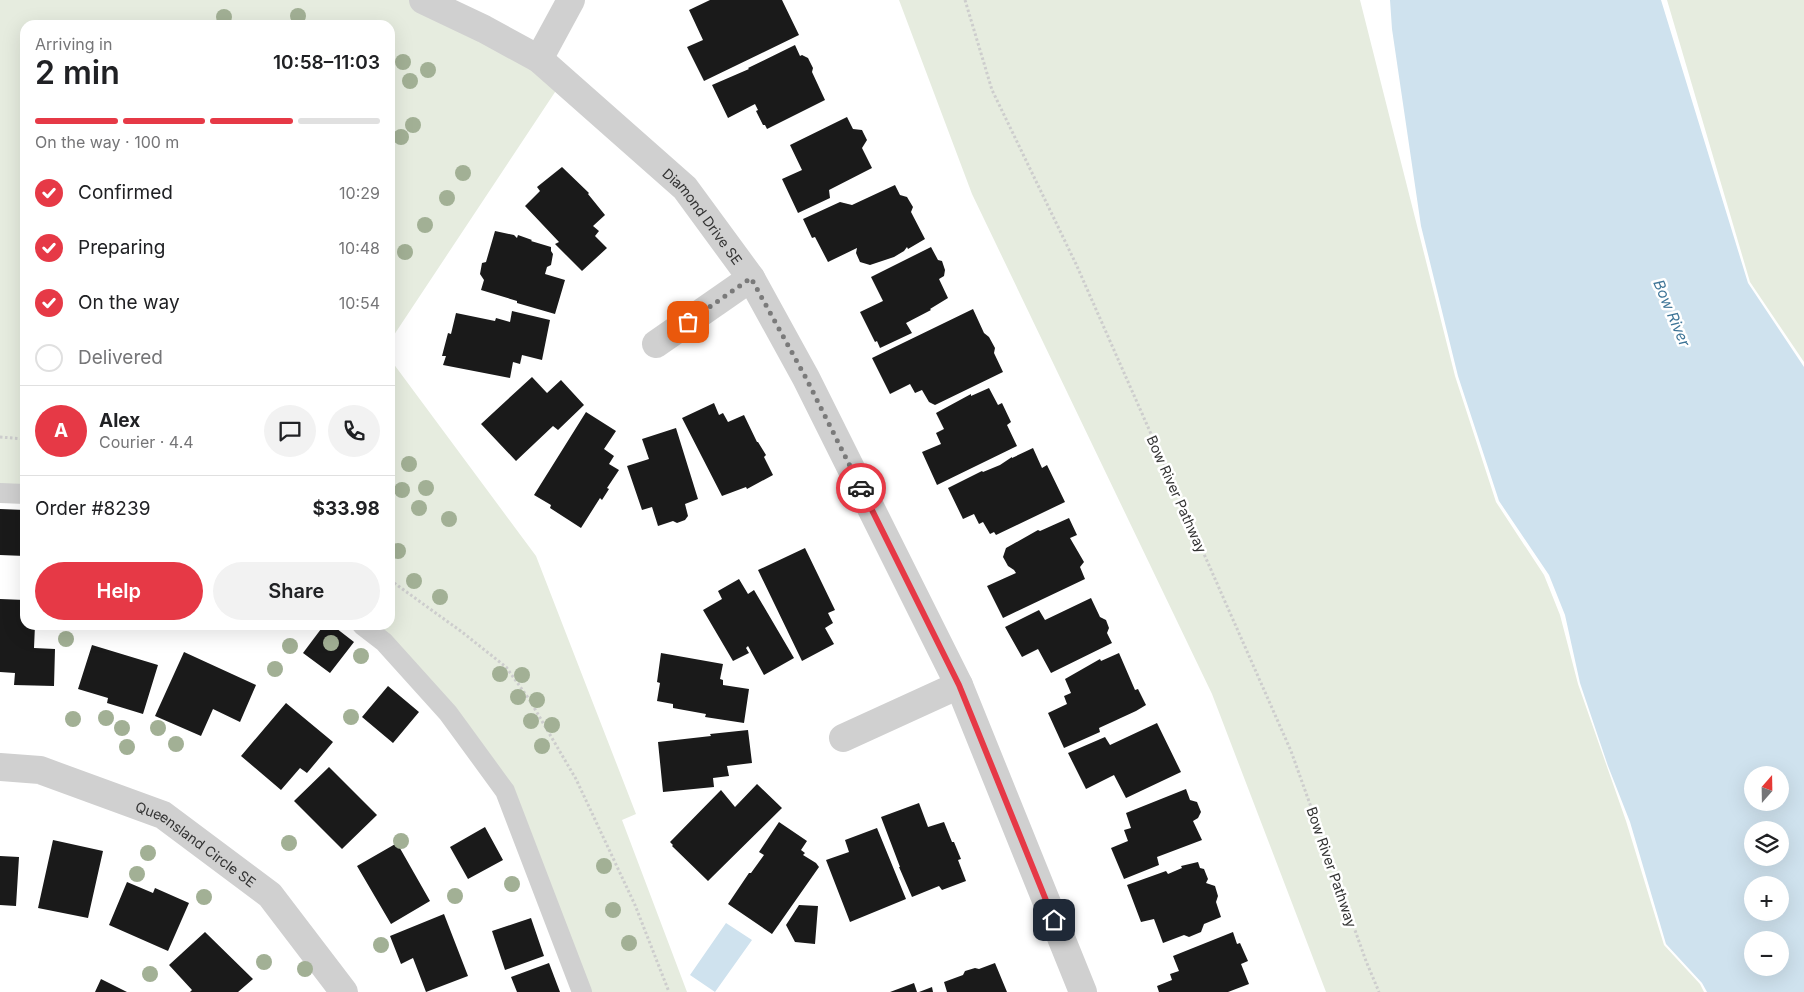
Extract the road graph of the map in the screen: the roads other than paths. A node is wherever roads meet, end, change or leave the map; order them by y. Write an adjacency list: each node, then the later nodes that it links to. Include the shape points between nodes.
1 (423, 0): 3 (street, Diamond Drive SE)
2 (571, 0): 3 (street)
3 (539, 59): 4 (street, Diamond Drive SE, via 685,188)
4 (751, 278): 5 (street); 9 (street, Diamond Drive SE, via 806,378)
5 (656, 344)
6 (0, 493): 7 (lane)
7 (20, 494)
8 (368, 630): 13 (lane, via 384,642 448,713 504,791)
9 (959, 685): 10 (street); 14 (street, Diamond Drive SE)
10 (843, 738)
11 (0, 768): 12 (street, Queensland Circle SE, via 40,770 163,815 270,895)
12 (344, 992)
13 (582, 992)
14 (1083, 992)

